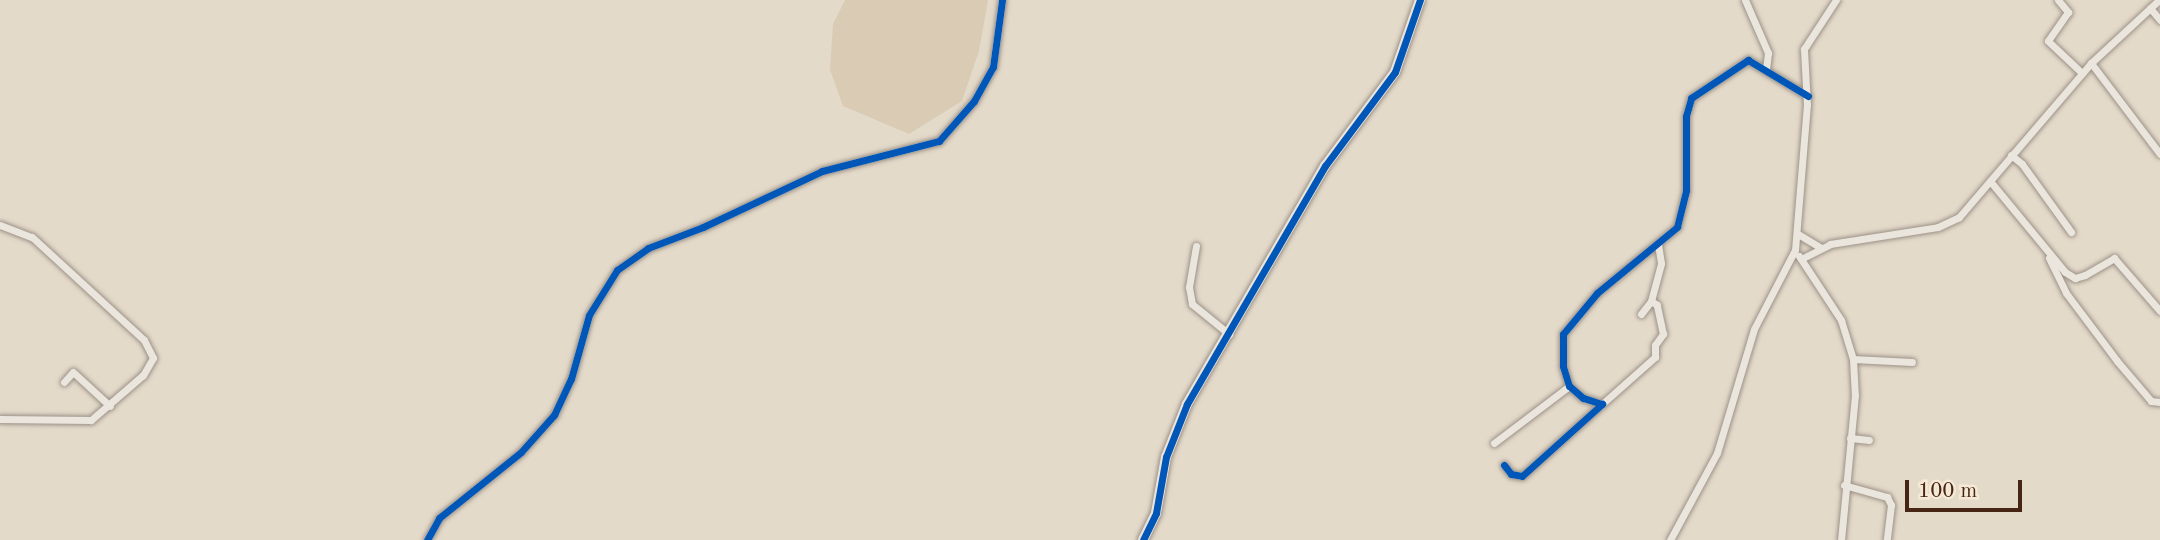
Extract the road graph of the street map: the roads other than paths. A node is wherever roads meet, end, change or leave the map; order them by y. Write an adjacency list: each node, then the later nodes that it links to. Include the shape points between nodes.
1 (1002, 0): 42 (street, via 993,67 974,102 939,141 821,170 703,228 648,247 617,270 589,315 571,379 554,415 521,452 439,518)
2 (1420, 0): 28 (street, via 1395,72 1325,166)
3 (1745, 0): 10 (street, via 1768,53)
4 (1836, 0): 12 (street, via 1804,49)
5 (2058, 0): 11 (street, via 2068,12 2048,41)
6 (2160, 0): 7 (street)
7 (2150, 8): 8 (street); 9 (street)
8 (2160, 20)
9 (2091, 63): 11 (street); 14 (street)
10 (1766, 69): 12 (street); 19 (street, via 1748,60 1741,62 1691,98 1686,116 1685,202 1677,227)
11 (2082, 73): 13 (street)
12 (1808, 96): 18 (street, via 1799,164)
13 (2011, 155): 15 (street); 17 (street)
14 (2160, 155)
15 (1990, 181): 21 (street, via 1975,204 1948,223); 23 (street)
16 (0, 225): 35 (street, via 32,237 105,301 150,349 150,366)
17 (2071, 232)
18 (1798, 234): 21 (street); 22 (street)
19 (1658, 244): 25 (street, via 1661,262); 32 (street, via 1605,285 1571,320 1562,349)
20 (1196, 246): 28 (street, via 1189,287 1192,304)
21 (1820, 247): 24 (street)
22 (1795, 250): 24 (street); 44 (street, via 1754,328 1717,453)
23 (2048, 254): 26 (street, via 2075,278 2114,258); 33 (street, via 2066,293 2102,341 2144,394)
24 (1801, 259): 29 (street, via 1841,320)
25 (1651, 301): 27 (street); 34 (street, via 1657,304 1663,334 1655,345 1655,356)
26 (2160, 310)
27 (1641, 314)
28 (1229, 334): 43 (street, via 1171,440 1160,501)
29 (1853, 359): 30 (street); 37 (street)
30 (1912, 362)
31 (64, 382): 35 (street, via 73,372)
32 (1569, 386): 34 (street, via 1583,398); 39 (street)
33 (2160, 402)
34 (1602, 404): 40 (street, via 1522,476 1516,477)
35 (110, 406): 36 (street, via 91,420 76,423)
36 (0, 419)
37 (1850, 438): 38 (street); 41 (street)
38 (1869, 440)
39 (1494, 443)
40 (1504, 465)
41 (1844, 485): 45 (street); 46 (street, via 1887,498 1891,505)
42 (427, 540)
43 (1143, 540)
44 (1670, 540)
45 (1841, 540)
46 (1887, 540)

